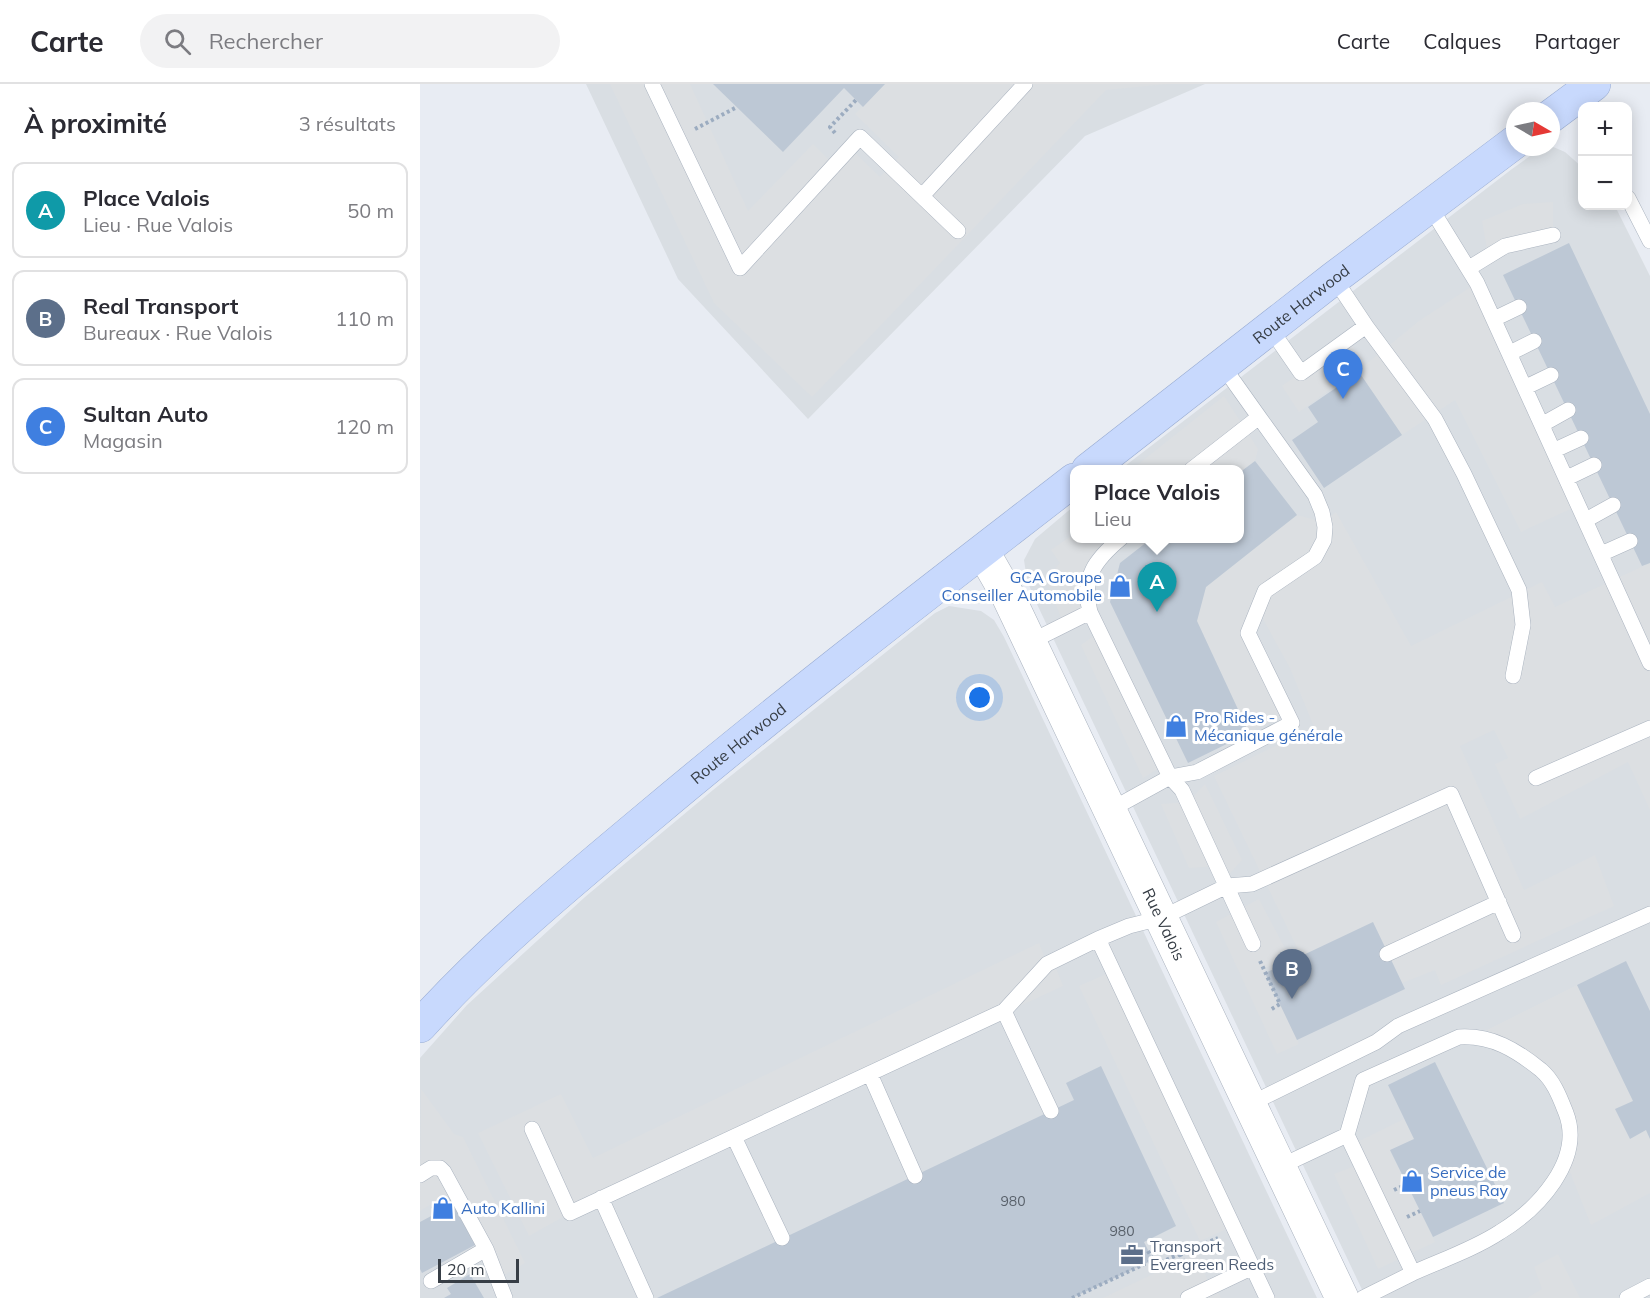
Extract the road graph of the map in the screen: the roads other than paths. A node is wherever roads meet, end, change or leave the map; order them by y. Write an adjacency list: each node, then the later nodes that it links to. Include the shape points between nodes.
1 (652, 84): 4 (lane, via 740,268 860,137)
2 (1025, 84): 4 (lane)
3 (1506, 149): 5 (main road, Route Harwood)
4 (922, 196): 7 (lane)
5 (1430, 205): 10 (lane); 11 (main road, Route Harwood)
6 (1632, 206): 9 (lane)
7 (958, 231)
8 (1553, 235): 10 (lane, via 1505,246)
9 (1650, 241)
10 (1469, 268): 13 (lane)
11 (1334, 278): 14 (lane); 15 (main road, Route Harwood)
12 (1519, 307): 13 (lane)
13 (1494, 319): 17 (lane)
14 (1366, 326): 15 (lane, via 1301,373); 40 (lane, via 1435,419 1519,590 1523,625)
15 (1270, 328): 18 (main road, Route Harwood)
16 (1534, 340): 17 (lane)
17 (1510, 353): 20 (lane)
18 (1222, 365): 22 (lane); 26 (main road, Route Harwood)
19 (1551, 375): 20 (lane)
20 (1526, 387): 23 (lane)
21 (1568, 410): 23 (lane)
22 (1260, 417): 27 (lane); 42 (lane, via 1315,495 1325,527 1324,540 1315,556 1265,591 1248,633 1292,723 1197,772)
23 (1543, 424): 25 (lane)
24 (1581, 438): 25 (lane)
25 (1555, 450): 29 (lane)
26 (1098, 465)
27 (1198, 465)
28 (1594, 465): 29 (lane)
29 (1567, 478): 32 (lane)
30 (1070, 486): 35 (main road, Route Harwood)
31 (1613, 505): 32 (lane)
32 (1586, 520): 36 (lane)
33 (1630, 541): 36 (lane)
34 (1115, 543): 37 (lane, via 1099,557 1092,571 1087,588)
35 (982, 552): 38 (street, Rue Valois); 54 (main road, Route Harwood, via 585,869 486,959)
36 (1601, 554): 39 (lane)
37 (1089, 612): 38 (lane); 42 (lane)
38 (1030, 642): 44 (street, Rue Valois)
39 (1650, 663)
40 (1513, 676)
41 (1650, 728): 43 (lane)
42 (1170, 777): 44 (lane); 45 (lane, via 1182,790)
43 (1536, 778)
44 (1110, 810): 48 (street, Rue Valois)
45 (1227, 886): 46 (lane, via 1252,884 1451,794); 48 (lane); 51 (lane)
46 (1498, 902): 49 (lane); 52 (lane)
47 (1650, 914): 56 (lane, via 1398,1026 1376,1042)
48 (1161, 918): 50 (lane); 56 (street, Rue Valois)
49 (1513, 935)
50 (1098, 939): 53 (lane, via 1047,964); 67 (lane)
51 (1253, 944)
52 (1388, 954)
53 (1004, 1011): 55 (lane); 57 (lane)
54 (420, 1026)
55 (870, 1074): 60 (lane); 63 (lane)
56 (1250, 1104): 61 (street, Rue Valois)
57 (1051, 1111)
58 (532, 1129): 64 (lane, via 570,1213)
59 (1347, 1135): 61 (lane); 68 (lane); 68 (lane, via 1363,1080 1459,1037 1497,1042 1523,1056 1545,1074 1559,1094 1571,1138 1566,1162 1547,1189 1521,1218 1499,1233)
60 (734, 1137): 64 (lane); 65 (lane)
61 (1280, 1167): 75 (street, Rue Valois)
62 (420, 1175): 66 (lane, via 431,1168 444,1172)
63 (915, 1176)
64 (601, 1198): 72 (lane)
65 (782, 1238)
66 (486, 1249): 69 (lane); 71 (lane)
67 (1253, 1267): 73 (lane); 74 (lane)
68 (1413, 1273): 76 (lane)
69 (431, 1281)
70 (1650, 1286): 77 (lane)
71 (504, 1298)
72 (646, 1298)
73 (1188, 1298)
74 (1267, 1298)
75 (1342, 1298)
76 (1363, 1298)
77 (1627, 1298)

